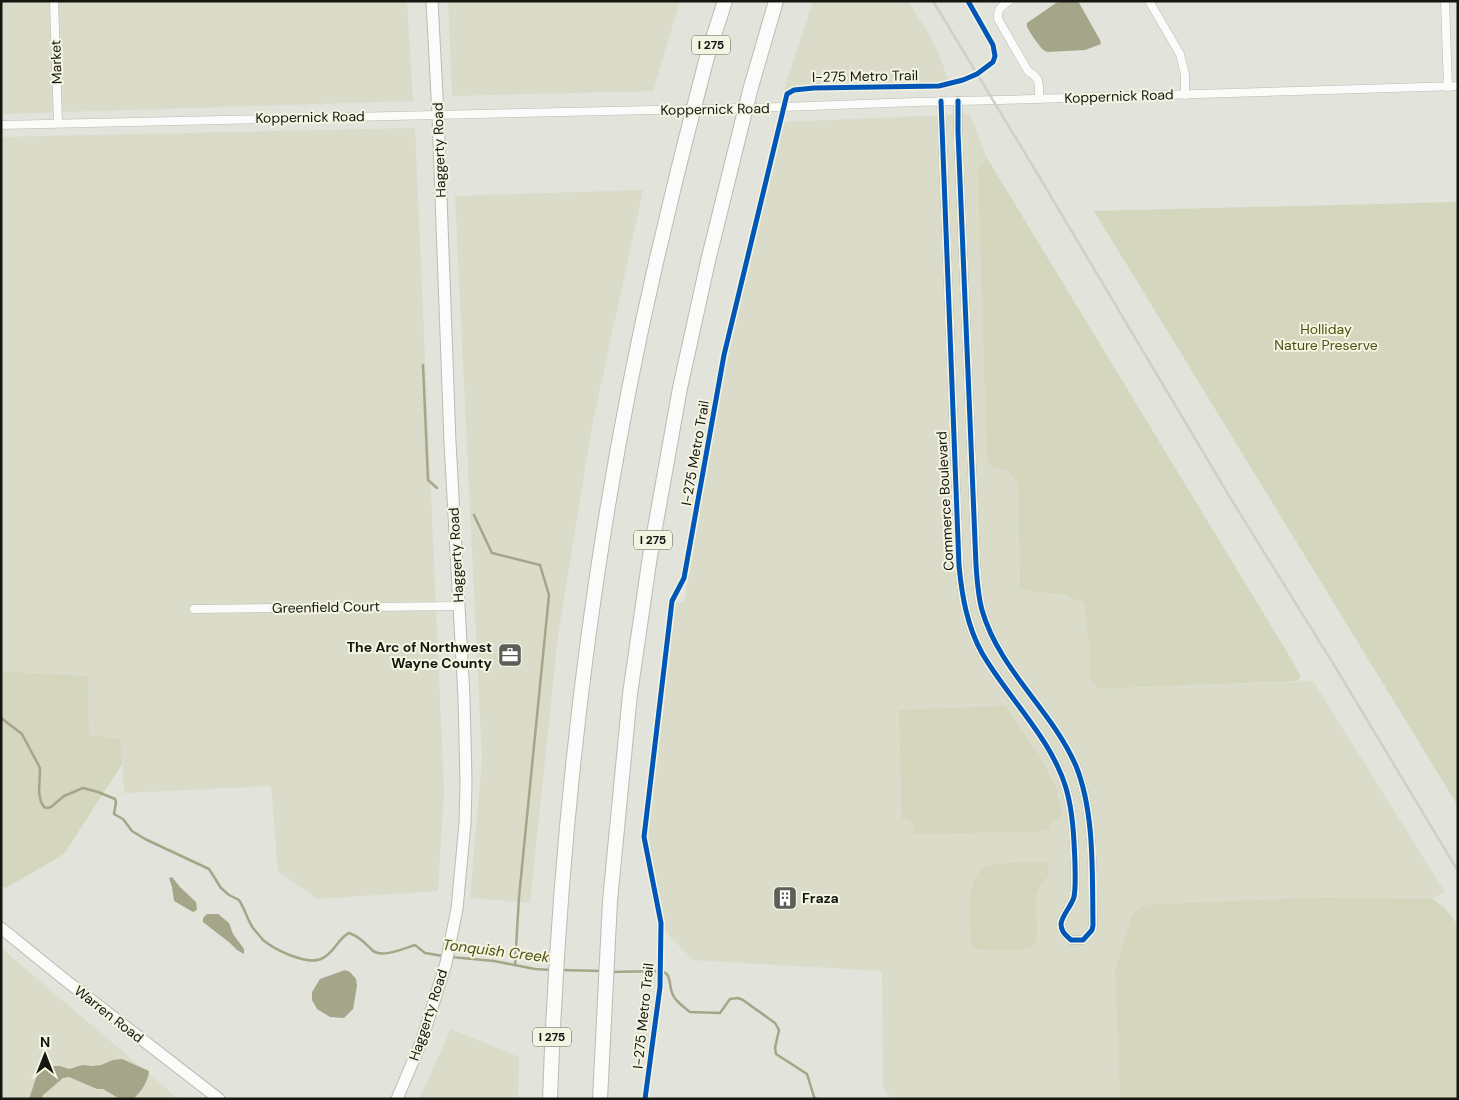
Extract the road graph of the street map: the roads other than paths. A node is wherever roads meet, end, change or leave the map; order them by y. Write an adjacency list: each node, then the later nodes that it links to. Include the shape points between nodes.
1 (54, 1): 15 (street, Market)
2 (432, 1): 14 (main road, Haggerty Road)
3 (724, 1): 34 (highway, I 275, bridge, via 680,158 637,348 602,542 565,833)
4 (776, 1): 35 (highway, I 275, bridge, via 708,261 680,388 650,556 630,694 610,901)
5 (1008, 1): 11 (street, via 998,10 998,19 1028,70 1038,79)
6 (1149, 1): 10 (street, via 1180,54)
7 (1445, 1): 9 (street)
8 (1458, 86): 9 (street, Koppernick Road)
9 (1448, 87): 10 (street, Koppernick Road)
10 (1185, 95): 11 (street, Koppernick Road)
11 (1039, 99): 13 (street, Koppernick Road)
12 (941, 101): 13 (street, Koppernick Road); 14 (street, Koppernick Road); 18 (street, Commerce Boulevard)
13 (958, 101): 17 (street, Commerce Boulevard)
14 (438, 114): 15 (street, Koppernick Road); 25 (main road, Haggerty Road)
15 (58, 123): 16 (street, Koppernick Road)
16 (1, 125)
17 (962, 201): 18 (street); 20 (street, Commerce Boulevard)
18 (945, 202): 19 (street, Commerce Boulevard)
19 (948, 298): 20 (street); 21 (street, Commerce Boulevard)
20 (965, 298): 22 (street, Commerce Boulevard)
21 (952, 404): 22 (street); 23 (street, Commerce Boulevard)
22 (969, 404): 24 (street, Commerce Boulevard)
23 (958, 552): 24 (street, Commerce Boulevard); 28 (street, Commerce Boulevard, via 968,622)
24 (975, 552): 27 (street, Commerce Boulevard, via 981,608)
25 (459, 606): 26 (street, Greenfield Court); 33 (main road, Haggerty Road, via 466,781 457,909 446,963 422,1040)
26 (194, 609)
27 (1006, 660): 28 (street); 30 (street, Commerce Boulevard, via 1062,739 1079,775 1088,814)
28 (992, 669): 29 (street, Commerce Boulevard, via 1059,769 1072,816)
29 (1075, 885): 30 (street); 30 (street, Commerce Boulevard, via 1072,904 1061,926 1062,932 1071,940 1084,940 1092,930)
30 (1092, 885)
31 (1, 928): 32 (main road, Warren Road)
32 (219, 1099)
33 (397, 1099)
34 (550, 1099)
35 (600, 1099)

